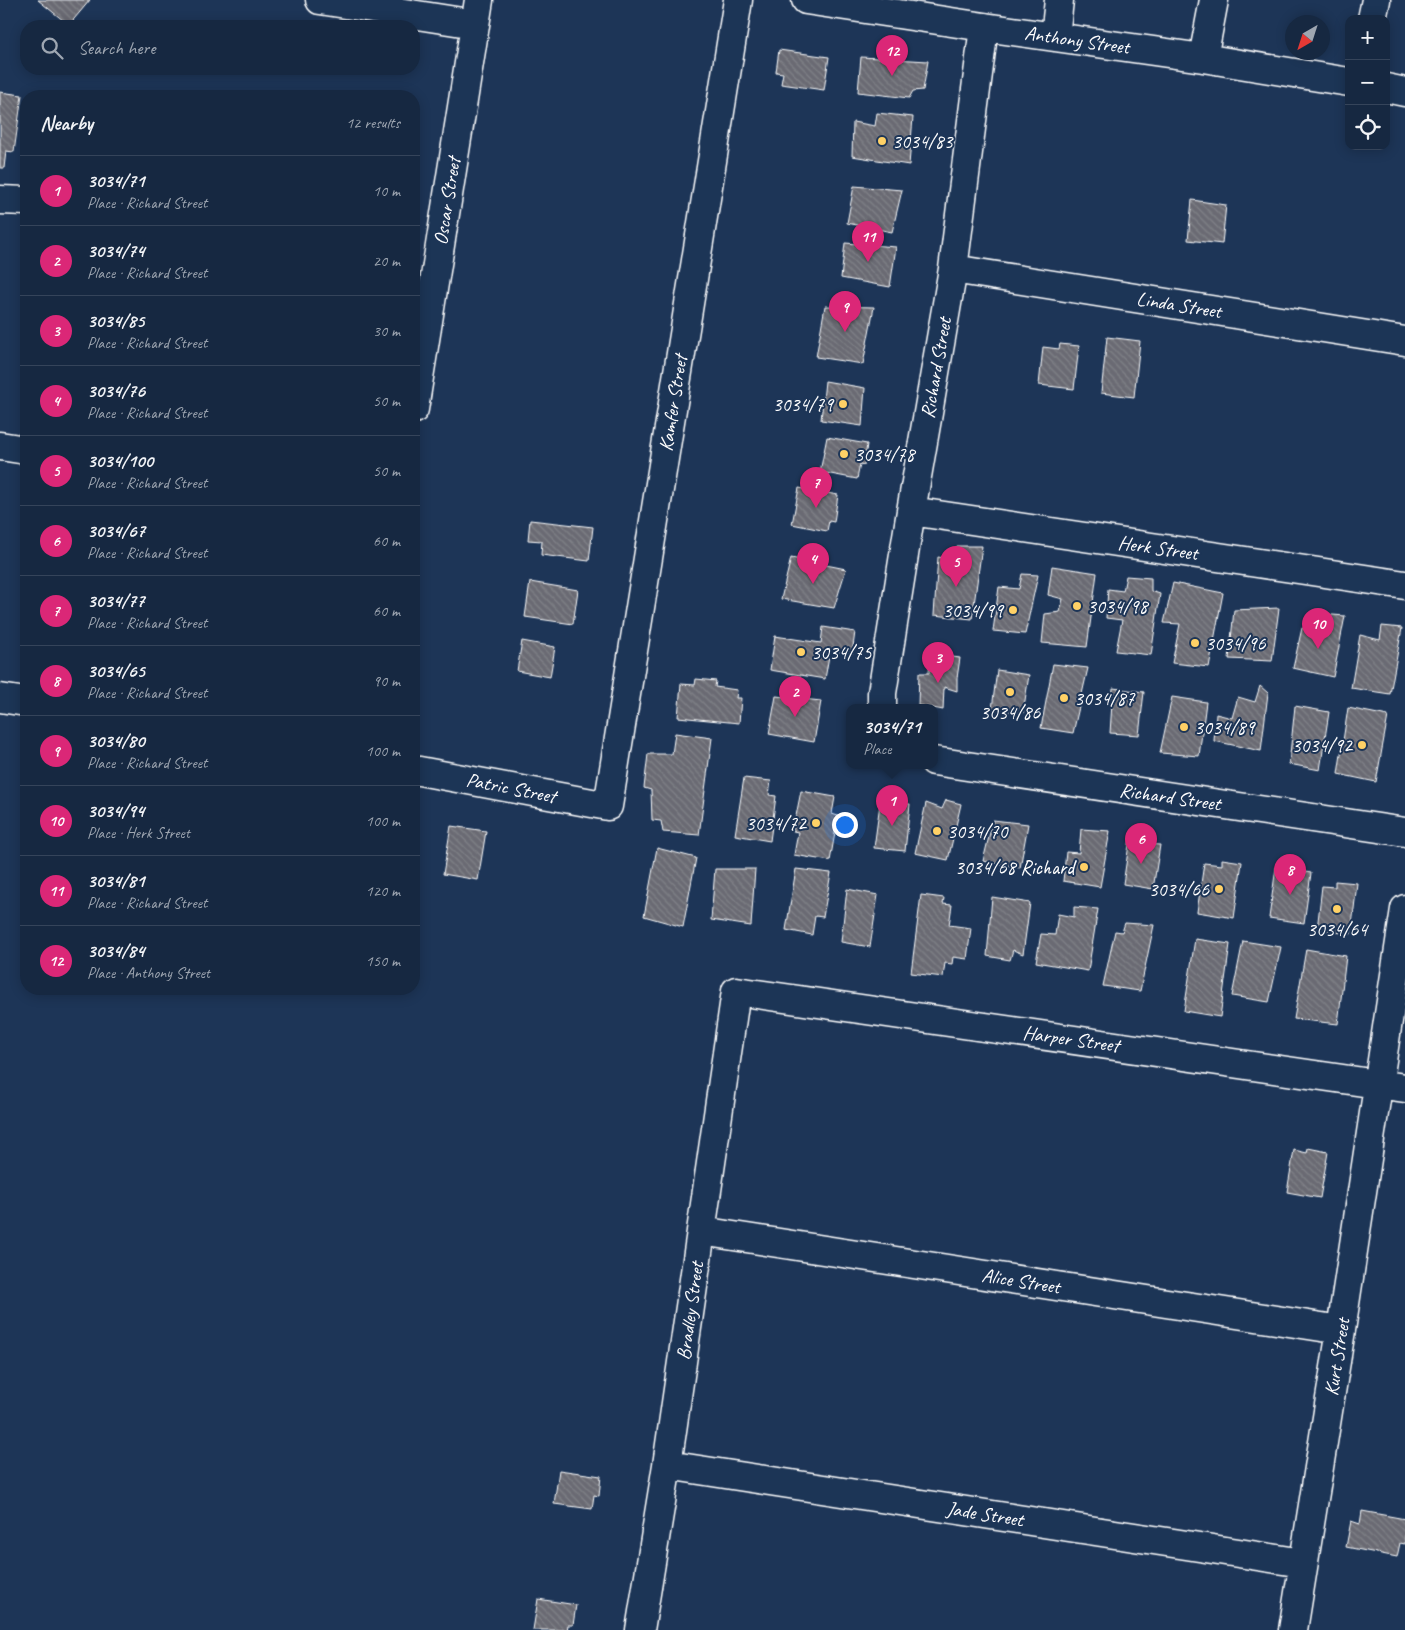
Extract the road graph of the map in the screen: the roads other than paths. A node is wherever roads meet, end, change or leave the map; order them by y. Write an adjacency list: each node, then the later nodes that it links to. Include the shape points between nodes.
1 (320, 0): 8 (street, Oscar Street)
2 (738, 0): 31 (street, Kamfer Street)
3 (806, 0): 7 (street, Anthony Street)
4 (1059, 0): 11 (street)
5 (1214, 0): 12 (street)
6 (1376, 0): 9 (street)
7 (885, 5): 10 (street, Anthony Street)
8 (477, 12): 18 (street, Oscar Street)
9 (1373, 15)
10 (984, 27): 11 (street, Anthony Street); 19 (street, Richard Street)
11 (1055, 37): 12 (street, Anthony Street)
12 (1203, 58): 13 (street, Anthony Street)
13 (1345, 81)
14 (1390, 89): 15 (street)
15 (1405, 92)
16 (0, 200): 17 (street)
17 (20, 201)
18 (425, 262): 20 (street, Oscar Street)
19 (953, 270): 21 (street, Linda Street); 24 (street, Richard Street)
20 (420, 329)
21 (1405, 341)
22 (0, 446): 23 (street)
23 (20, 449)
24 (911, 511): 25 (street, Herk Street); 28 (street, Richard Street)
25 (1405, 584)
26 (0, 698): 27 (street)
27 (20, 701)
28 (882, 704)
29 (938, 763): 32 (street, Richard Street)
30 (420, 771): 31 (street, Patric Street)
31 (608, 806)
32 (1405, 832)
33 (1405, 909): 35 (street)
34 (736, 991): 35 (street, Harper Street); 37 (street, Bradley Street)
35 (1379, 1083): 36 (street, Harper Street); 38 (street, Kurt Street)
36 (1405, 1088)
37 (701, 1231): 38 (street, Alice Street); 39 (street, Bradley Street)
38 (1341, 1330): 40 (street, Kurt Street)
39 (667, 1465): 40 (street, Jade Street); 41 (street, Bradley Street)
40 (1304, 1563): 42 (street, Kurt Street)
41 (640, 1630)
42 (1293, 1630)

